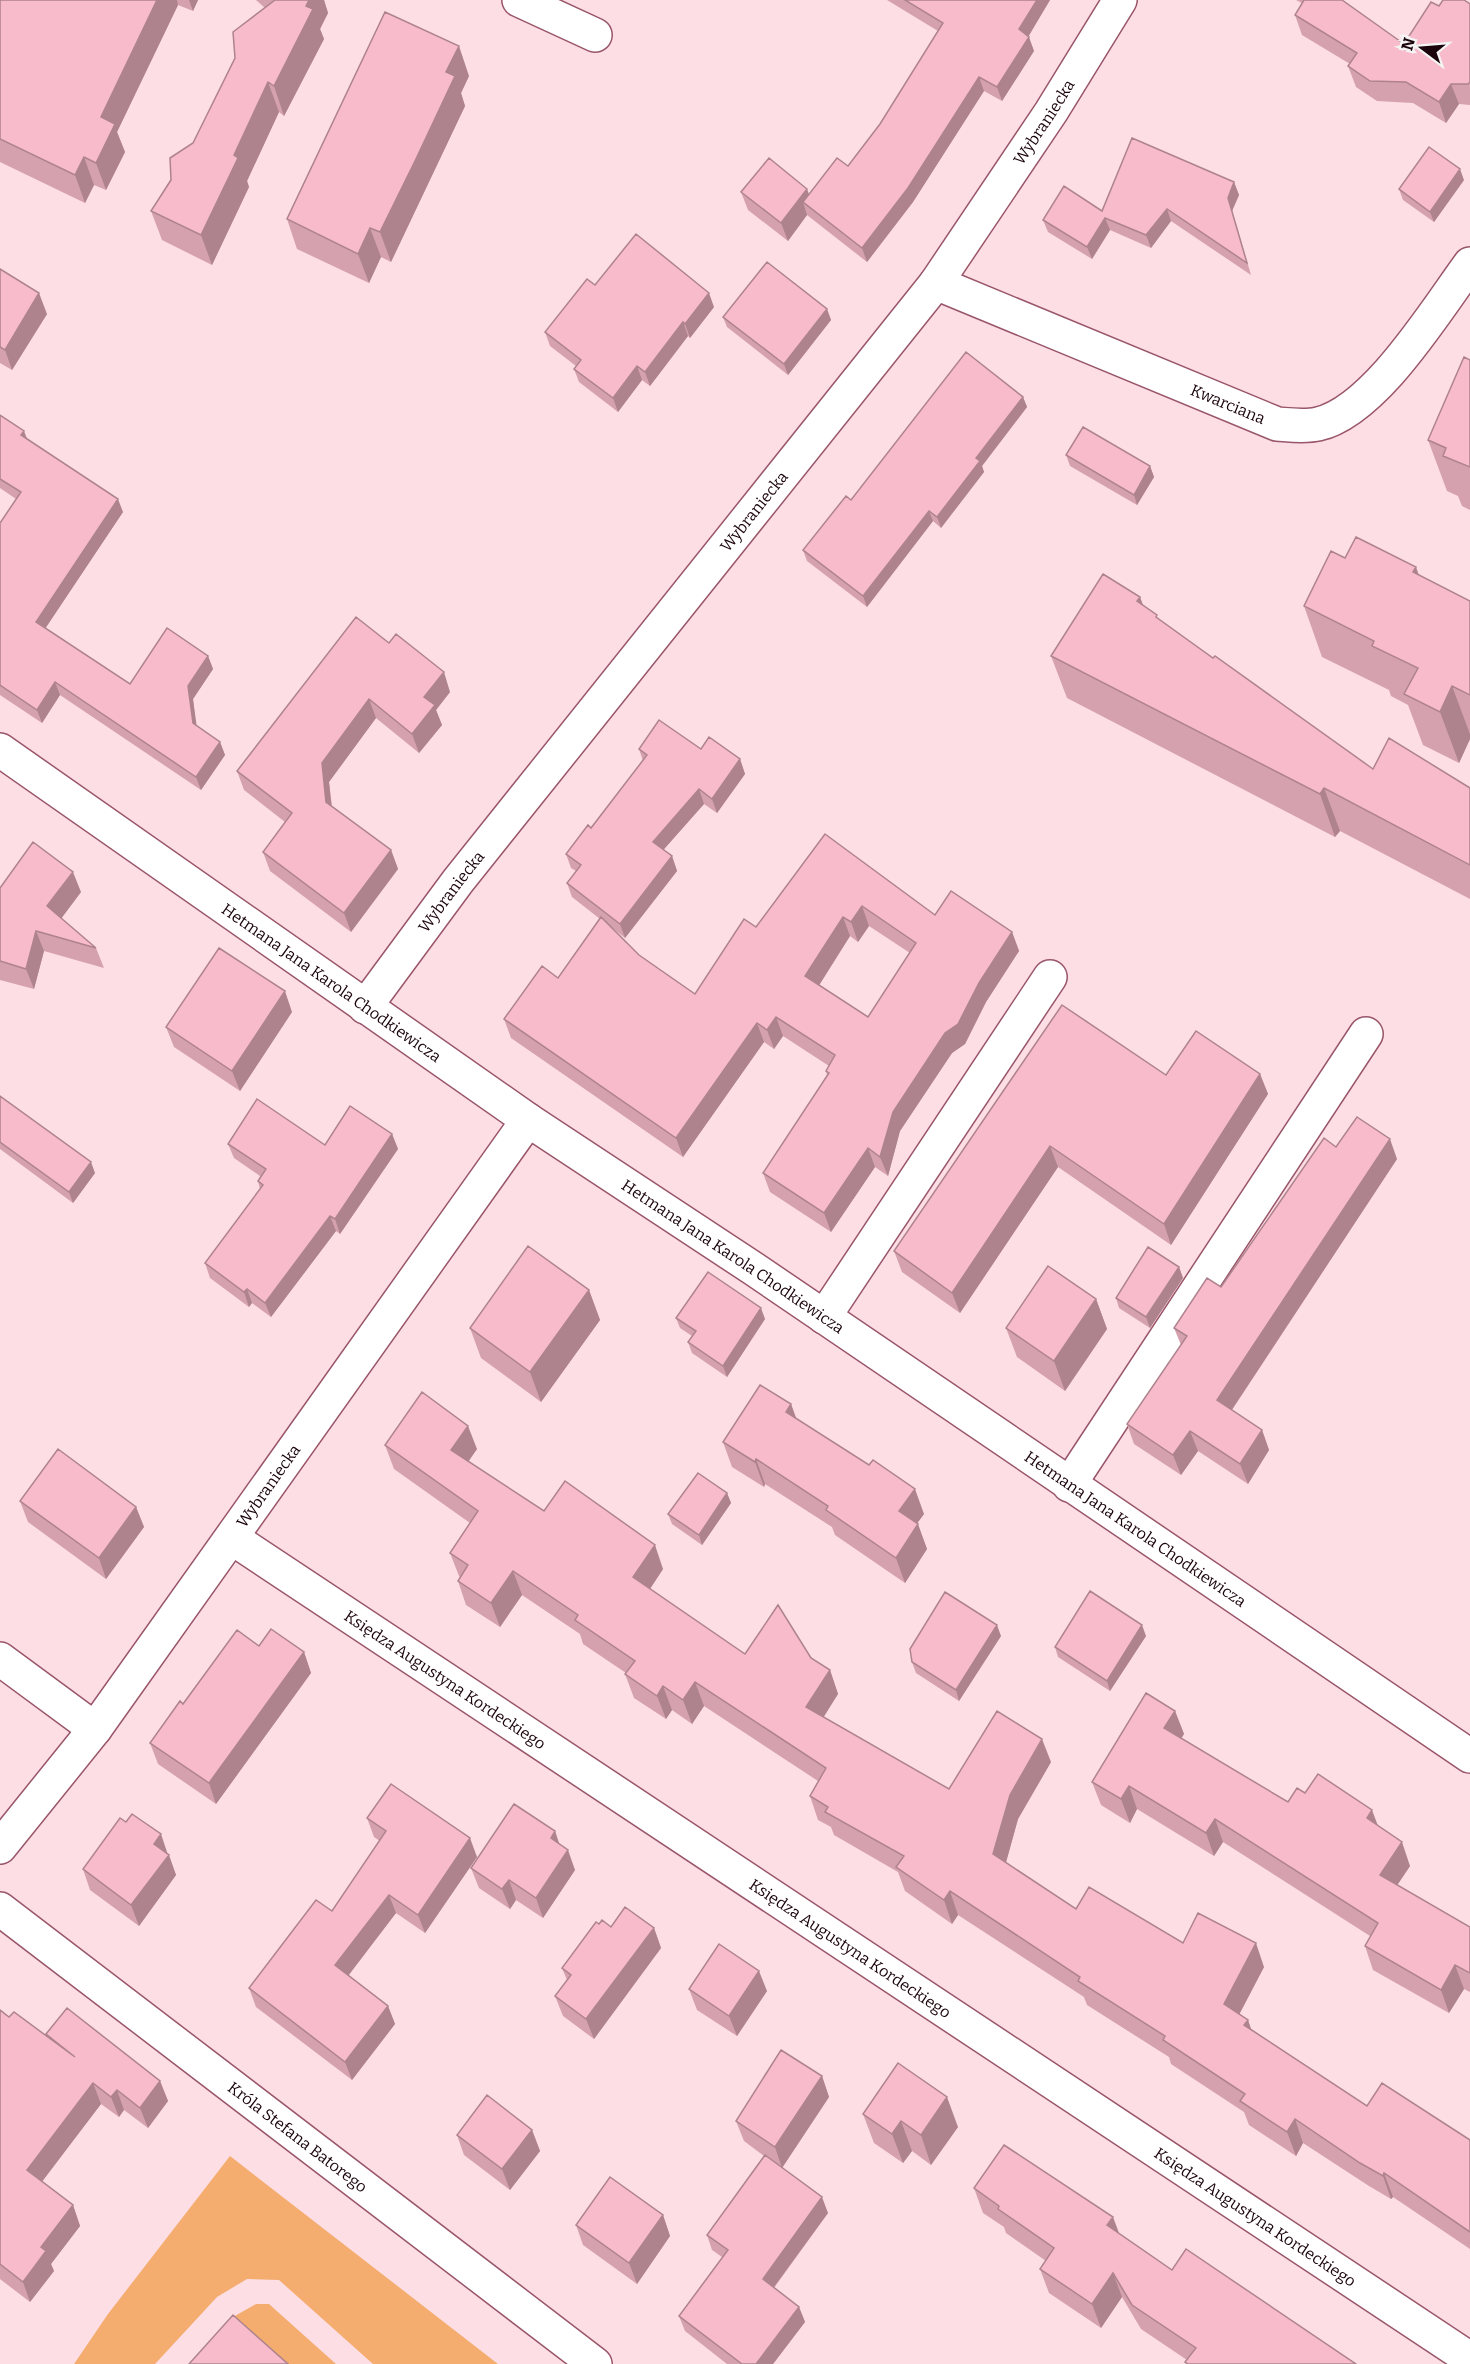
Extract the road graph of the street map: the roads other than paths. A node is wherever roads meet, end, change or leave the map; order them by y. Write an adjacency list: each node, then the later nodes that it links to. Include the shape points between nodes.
1 (519, 0): 3 (street)
2 (1120, 0): 5 (street, Wybraniecka, via 1051,112)
3 (595, 35)
4 (1470, 264): 5 (street, Kwarciana, via 1394,367 1367,395 1341,414 1300,426 1277,424)
5 (936, 283): 8 (street, Wybraniecka, via 459,881)
6 (0, 750): 8 (street, Hetmana Jana Karola Chodkiewicza)
7 (1050, 977): 11 (street)
8 (365, 1007): 10 (street, Hetmana Jana Karola Chodkiewicza)
9 (1366, 1034): 12 (street)
10 (528, 1120): 11 (street, Hetmana Jana Karola Chodkiewicza); 13 (street, Wybraniecka)
11 (824, 1317): 12 (street, Hetmana Jana Karola Chodkiewicza)
12 (1069, 1485): 16 (street, Hetmana Jana Karola Chodkiewicza)
13 (232, 1538): 15 (street, Wybraniecka); 19 (street, Księdza Augustyna Kordeckiego)
14 (0, 1659): 15 (street)
15 (95, 1729): 17 (street, Wybraniecka)
16 (1470, 1755)
17 (0, 1847)
18 (0, 1910): 20 (street, Króla Stefana Batorego)
19 (1470, 2360)
20 (595, 2364)

